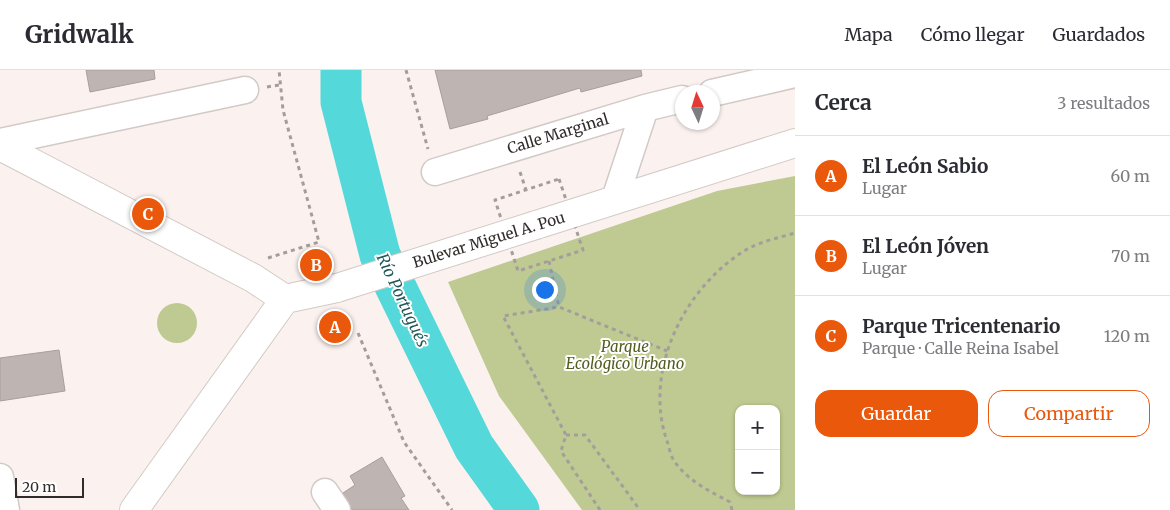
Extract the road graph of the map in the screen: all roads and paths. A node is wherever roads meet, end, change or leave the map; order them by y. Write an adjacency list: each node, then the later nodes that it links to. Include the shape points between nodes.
1 (279, 70): 17 (path, via 283,110 319,242 266,259)
2 (406, 70): 11 (path)
3 (795, 74): 5 (street)
4 (245, 90): 8 (street)
5 (720, 91)
6 (675, 101): 7 (street, Calle Marginal)
7 (645, 108): 11 (street, Calle Marginal); 12 (street)
8 (0, 142)
9 (795, 143): 12 (main road, Bulevar Miguel A. Pou)
10 (0, 146): 17 (main road)
11 (435, 172)
12 (615, 199): 13 (main road, Bulevar Miguel A. Pou)
13 (571, 215): 15 (main road, Bulevar Miguel A. Pou, bridge); 16 (path, via 583,250)
14 (795, 233): 21 (path, via 774,238 743,252 713,275 685,312)
15 (506, 234): 16 (path, via 518,271); 18 (main road, Bulevar Miguel A. Pou, bridge, via 337,288)
16 (549, 261): 19 (path)
17 (253, 278): 18 (main road)
18 (285, 299): 25 (main road)
19 (559, 307): 21 (path); 22 (path, via 503,316)
20 (358, 333): 26 (path, via 404,442)
21 (667, 351): 29 (path, via 660,389 662,424 674,459 697,485 730,502)
22 (566, 435): 27 (path, via 561,451); 28 (path, via 585,435)
23 (0, 477): 24 (street)
24 (6, 510)
25 (134, 510)
26 (452, 510)
27 (600, 510)
28 (640, 510)
29 (732, 510)

